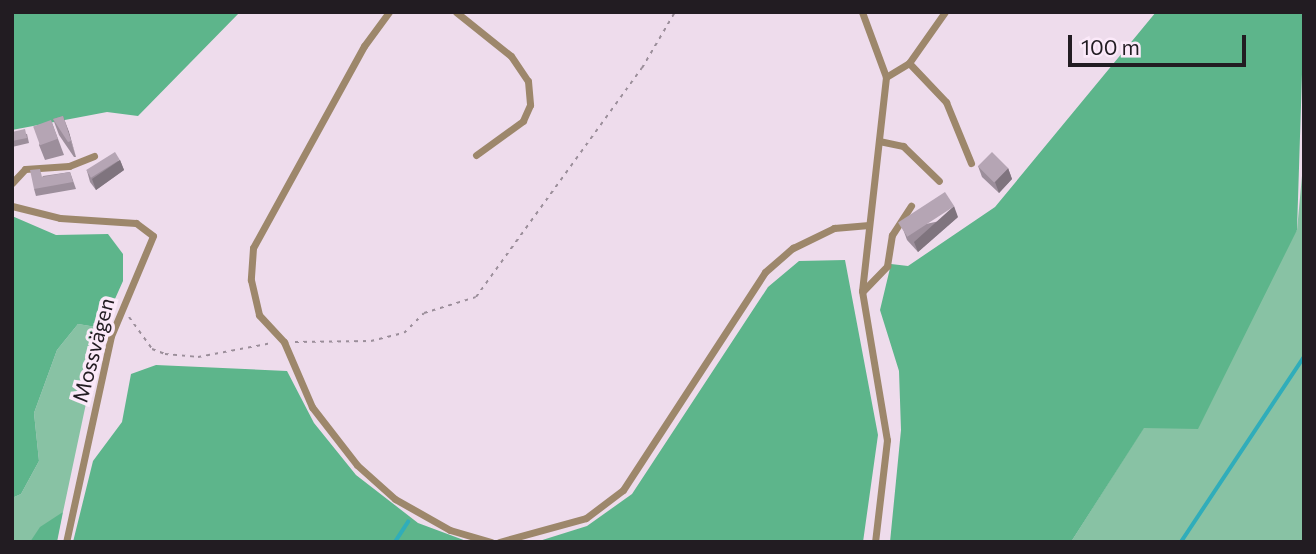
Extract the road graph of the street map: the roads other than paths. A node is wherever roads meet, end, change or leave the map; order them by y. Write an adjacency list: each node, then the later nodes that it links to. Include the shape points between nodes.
1 (389, 12): 18 (lane, via 358,56 253,248 251,280 260,315 284,342 312,407 357,465 395,499 450,530)
2 (456, 12): 8 (lane, via 511,56 528,81 530,105 523,121)
3 (862, 12): 6 (lane)
4 (945, 12): 5 (lane)
5 (909, 63): 6 (lane); 10 (lane, via 946,102)
6 (886, 78): 7 (lane)
7 (878, 141): 11 (lane, via 903,146); 15 (lane)
8 (476, 155)
9 (94, 156): 12 (lane, via 69,166 25,169)
10 (971, 163)
11 (939, 181)
12 (12, 183)
13 (12, 206): 17 (lane, Mossvägen, via 147,227 152,249 118,314)
14 (911, 206): 16 (lane, via 892,235 887,266)
15 (869, 225): 16 (lane); 19 (lane, via 834,228 765,272 623,490 586,518)
16 (862, 291): 20 (lane, via 887,440)
17 (66, 542)
18 (491, 542)
19 (499, 542)
20 (875, 542)

